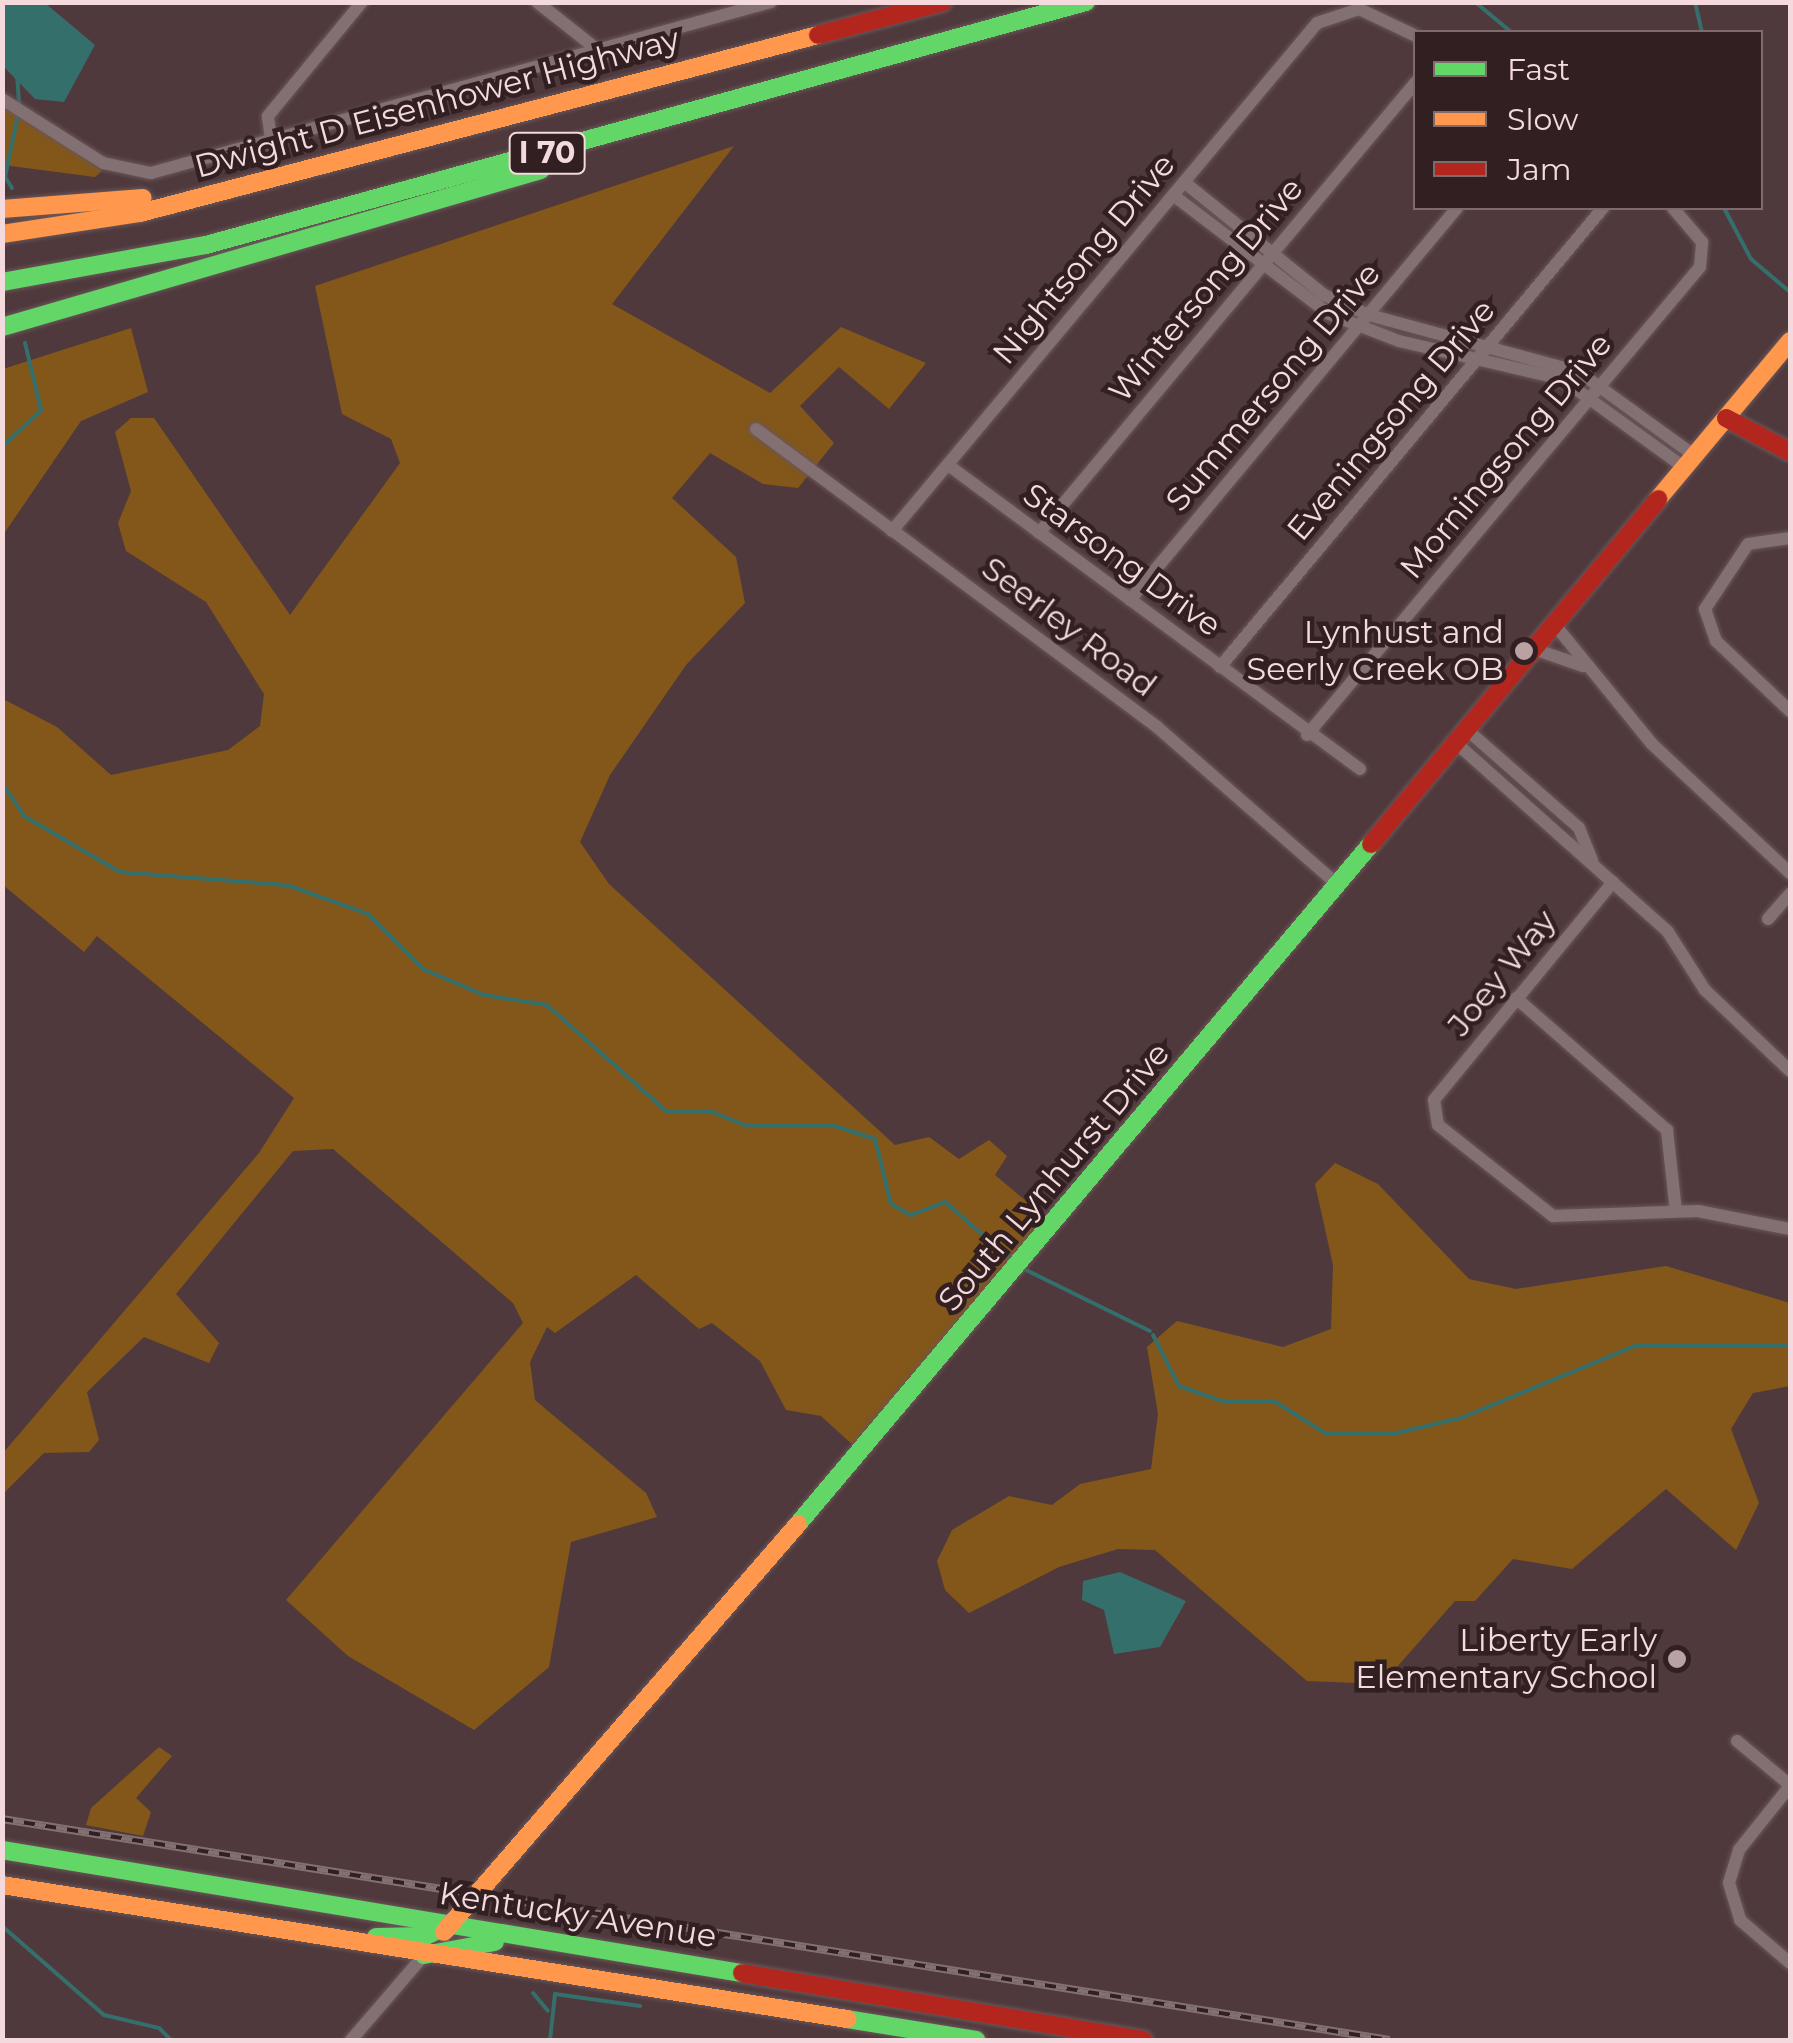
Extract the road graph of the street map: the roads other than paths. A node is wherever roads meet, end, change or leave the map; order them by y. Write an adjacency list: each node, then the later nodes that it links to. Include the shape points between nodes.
1 (362, 2): 11 (street, via 268,116)
2 (538, 2): 7 (street)
3 (771, 2): 7 (street)
4 (942, 2): 12 (main road, Dwight D Eisenhower Highway / I 70)
5 (1086, 2): 8 (main road, I 70)
6 (1413, 35): 13 (street, Nightsong Drive, via 1360,9 1317,23)
7 (604, 56): 11 (street)
8 (862, 66): 22 (main road, I 70, via 168,255); 24 (main road, via 682,128)
9 (1413, 86): 20 (street, Wintersong Drive)
10 (2, 99): 11 (street, via 114,168 150,172)
11 (272, 146)
12 (291, 171): 15 (main road, via 109,204); 19 (main road, Dwight D Eisenhower Highway / I 70, via 124,217)
13 (1184, 182): 14 (street, Nightsong Drive); 20 (street)
14 (1173, 195): 21 (street); 34 (street, Nightsong Drive)
15 (2, 208)
16 (1455, 210): 23 (street, Summersong Drive)
17 (1601, 210): 26 (street, Eveningsong Drive)
18 (1674, 210): 28 (street, Morningsong Drive, via 1705,256)
19 (2, 234)
20 (1270, 256): 21 (street, Wintersong Drive); 23 (street)
21 (1260, 268): 23 (street); 36 (street, Wintersong Drive)
22 (2, 282)
23 (1364, 321): 26 (street); 27 (street); 38 (street, Summersong Drive)
24 (2, 327)
25 (1790, 341): 30 (main road, South Lynhurst Drive)
26 (1492, 342): 27 (street, Eveningsong Drive); 28 (street)
27 (1482, 354): 29 (street); 42 (street, Eveningsong Drive)
28 (1604, 383): 29 (street, Morningsong Drive); 33 (street)
29 (1593, 396): 33 (street); 44 (street, Morningsong Drive)
30 (1726, 418): 32 (main road); 33 (main road, South Lynhurst Drive)
31 (756, 430): 35 (street, Seerley Road)
32 (1790, 452)
33 (1690, 462): 39 (main road, South Lynhurst Drive)
34 (948, 465): 35 (street, Nightsong Drive); 36 (street, Starsong Drive)
35 (892, 531): 49 (street, Seerley Road, via 1157,727)
36 (1039, 533): 38 (street, Starsong Drive)
37 (1790, 538): 43 (street, via 1742,549 1705,609 1716,641)
38 (1130, 600): 42 (street, Starsong Drive)
39 (1555, 625): 40 (main road, South Lynhurst Drive); 41 (street)
40 (1534, 649): 41 (street); 45 (main road, South Lynhurst Drive)
41 (1582, 666): 47 (street)
42 (1220, 667): 44 (street, Starsong Drive)
43 (1790, 710)
44 (1307, 735): 46 (street, Starsong Drive)
45 (1460, 736): 48 (street, via 1579,828 1593,863); 49 (main road, South Lynhurst Drive)
46 (1360, 769)
47 (1790, 873)
48 (1613, 882): 52 (street, Joey Way); 53 (street, via 1668,932 1705,990)
49 (1336, 883): 60 (main road, South Lynhurst Drive, via 1012,1276)
50 (1790, 894): 51 (street)
51 (1768, 919)
52 (1516, 998): 54 (street, via 1667,1130); 54 (street, Joey Way, via 1434,1100 1438,1124 1553,1216)
53 (1790, 1071)
54 (1676, 1211): 55 (street)
55 (1790, 1228)
56 (1737, 1742): 57 (street)
57 (1790, 1786): 64 (street, via 1736,1854 1729,1888 1740,1920)
58 (2, 1850): 60 (main road, Kentucky Avenue)
59 (2, 1885): 62 (main road, Kentucky Avenue)
60 (451, 1924): 61 (main road, Kentucky Avenue); 62 (main road); 63 (main road, South Lynhurst Drive)
61 (522, 1936): 63 (main road); 67 (main road, Kentucky Avenue)
62 (345, 1942): 63 (main road, Kentucky Avenue)
63 (424, 1955): 65 (street, South Lynhurst Drive); 66 (main road, Kentucky Avenue)
64 (1790, 1963)
65 (351, 2040)
66 (976, 2040)
67 (1143, 2040)

